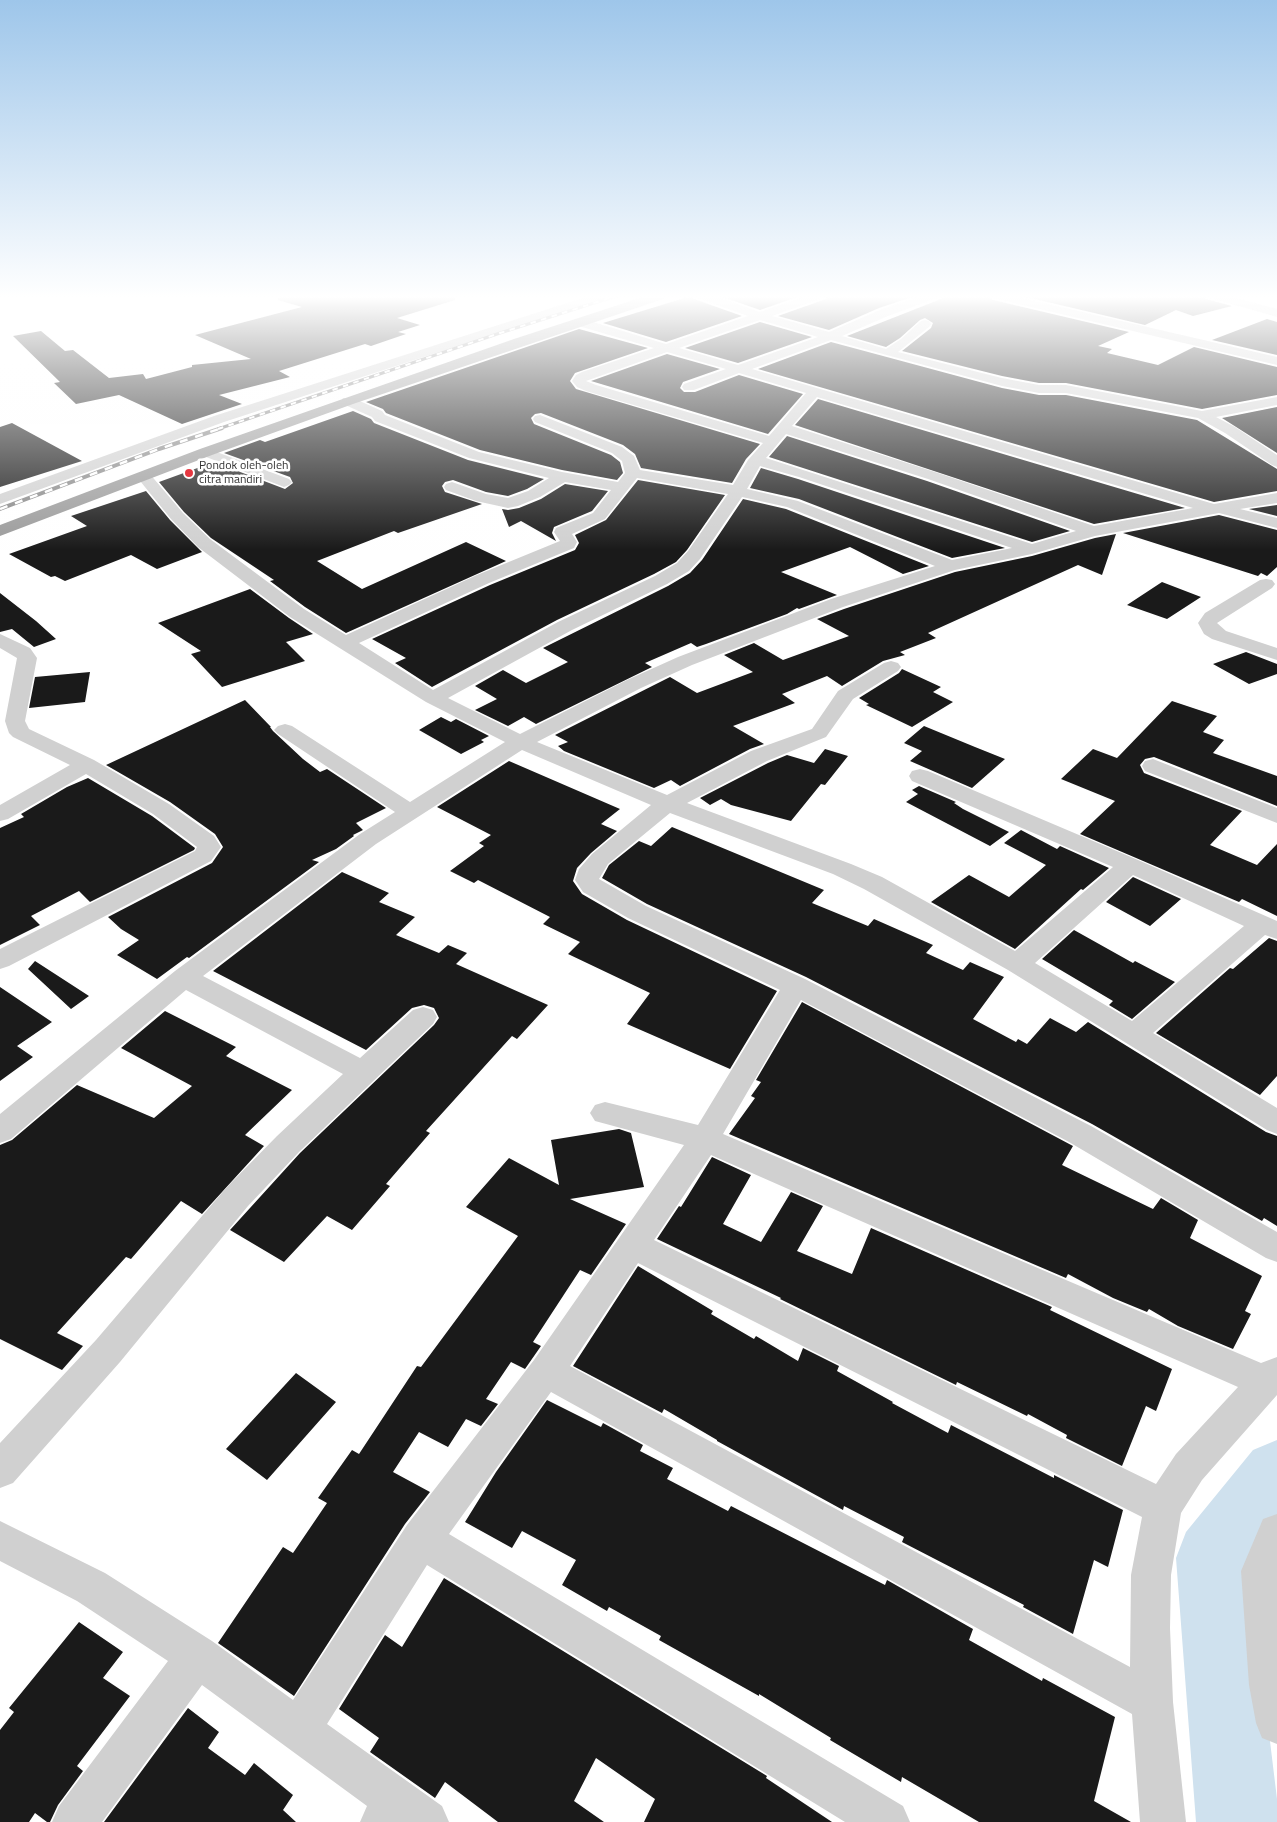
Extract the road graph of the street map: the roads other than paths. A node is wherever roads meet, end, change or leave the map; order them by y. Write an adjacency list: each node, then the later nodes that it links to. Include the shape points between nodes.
1 (338, 380): 15 (street)
2 (385, 380): 17 (highway)
3 (405, 380): 10 (highway)
4 (580, 380): 14 (street, via 591,388)
5 (709, 380): 8 (street)
6 (778, 380): 9 (street)
7 (998, 380): 12 (street, via 1026,387 1066,389)
8 (689, 387)
9 (815, 391): 14 (street); 28 (street)
10 (348, 401): 16 (highway); 21 (street, via 380,418 474,455)
11 (1277, 401): 12 (street)
12 (1202, 415): 19 (street)
13 (540, 419): 22 (street, via 617,450 630,459)
14 (778, 434): 18 (street); 32 (street, via 933,476)
15 (149, 444): 17 (street); 27 (street)
16 (206, 452): 20 (highway); 23 (street)
17 (169, 454): 29 (highway)
18 (756, 460): 25 (street); 33 (street)
19 (1277, 462)
20 (144, 476): 31 (highway); 37 (street, via 204,543 297,612)
21 (562, 477): 22 (street); 24 (street, via 508,503)
22 (628, 480): 25 (street); 37 (street, via 599,516 562,532 568,544 482,579)
23 (284, 482)
24 (452, 487)
25 (738, 491): 34 (street, via 810,509); 40 (street, via 683,567)
26 (1277, 498): 28 (street)
27 (0, 499)
28 (1214, 509): 30 (street); 32 (street)
29 (0, 517)
30 (1277, 523)
31 (0, 531)
32 (1092, 531): 33 (street)
33 (1032, 549): 34 (street)
34 (951, 566): 43 (street, via 837,603 685,661)
35 (1273, 583): 38 (street, via 1212,617 1207,624 1219,635)
36 (0, 640): 42 (street, via 23,652 27,658 15,721)
37 (346, 642): 40 (street)
38 (1277, 654)
39 (891, 667): 47 (street, via 845,695 819,732 759,756)
40 (433, 698): 43 (street)
41 (285, 730): 48 (street)
42 (8, 732): 44 (street, via 20,733)
43 (520, 742): 47 (street); 48 (street)
44 (86, 765): 49 (street); 53 (street, via 161,809 206,841 208,851)
45 (1153, 766): 50 (street)
46 (920, 776): 51 (street)
47 (668, 804): 54 (street, via 873,883); 56 (street, via 600,859 588,874 588,883 637,912)
48 (410, 812): 55 (street, via 368,839)
49 (0, 814)
50 (1277, 816)
51 (1130, 865): 52 (street); 54 (street)
52 (1270, 927): 58 (street)
53 (0, 960)
54 (1017, 964): 58 (street)
55 (184, 977): 59 (street); 62 (street)
56 (796, 986): 63 (street); 65 (street, via 1080,1134)
57 (423, 1017): 59 (street)
58 (1133, 1035): 61 (street)
59 (363, 1072): 68 (street, via 237,1197 108,1350)
60 (605, 1113): 63 (street)
61 (1277, 1122)
62 (0, 1131)
63 (705, 1139): 64 (street); 67 (street)
64 (632, 1246): 66 (street); 69 (street)
65 (1277, 1248)
66 (546, 1371): 71 (street); 74 (street)
67 (1271, 1376): 69 (street, via 1189,1466)
68 (0, 1470)
69 (1162, 1507): 74 (street, via 1151,1575)
70 (1277, 1533): 75 (street, via 1262,1571 1270,1685)
71 (421, 1539): 76 (street); 79 (street)
72 (0, 1540): 73 (street, via 91,1587)
73 (197, 1656): 76 (street); 78 (street)
74 (1152, 1702): 80 (street)
75 (1277, 1723)
76 (298, 1729): 77 (street)
77 (402, 1815)
78 (75, 1822)
79 (887, 1822)
80 (1163, 1822)

